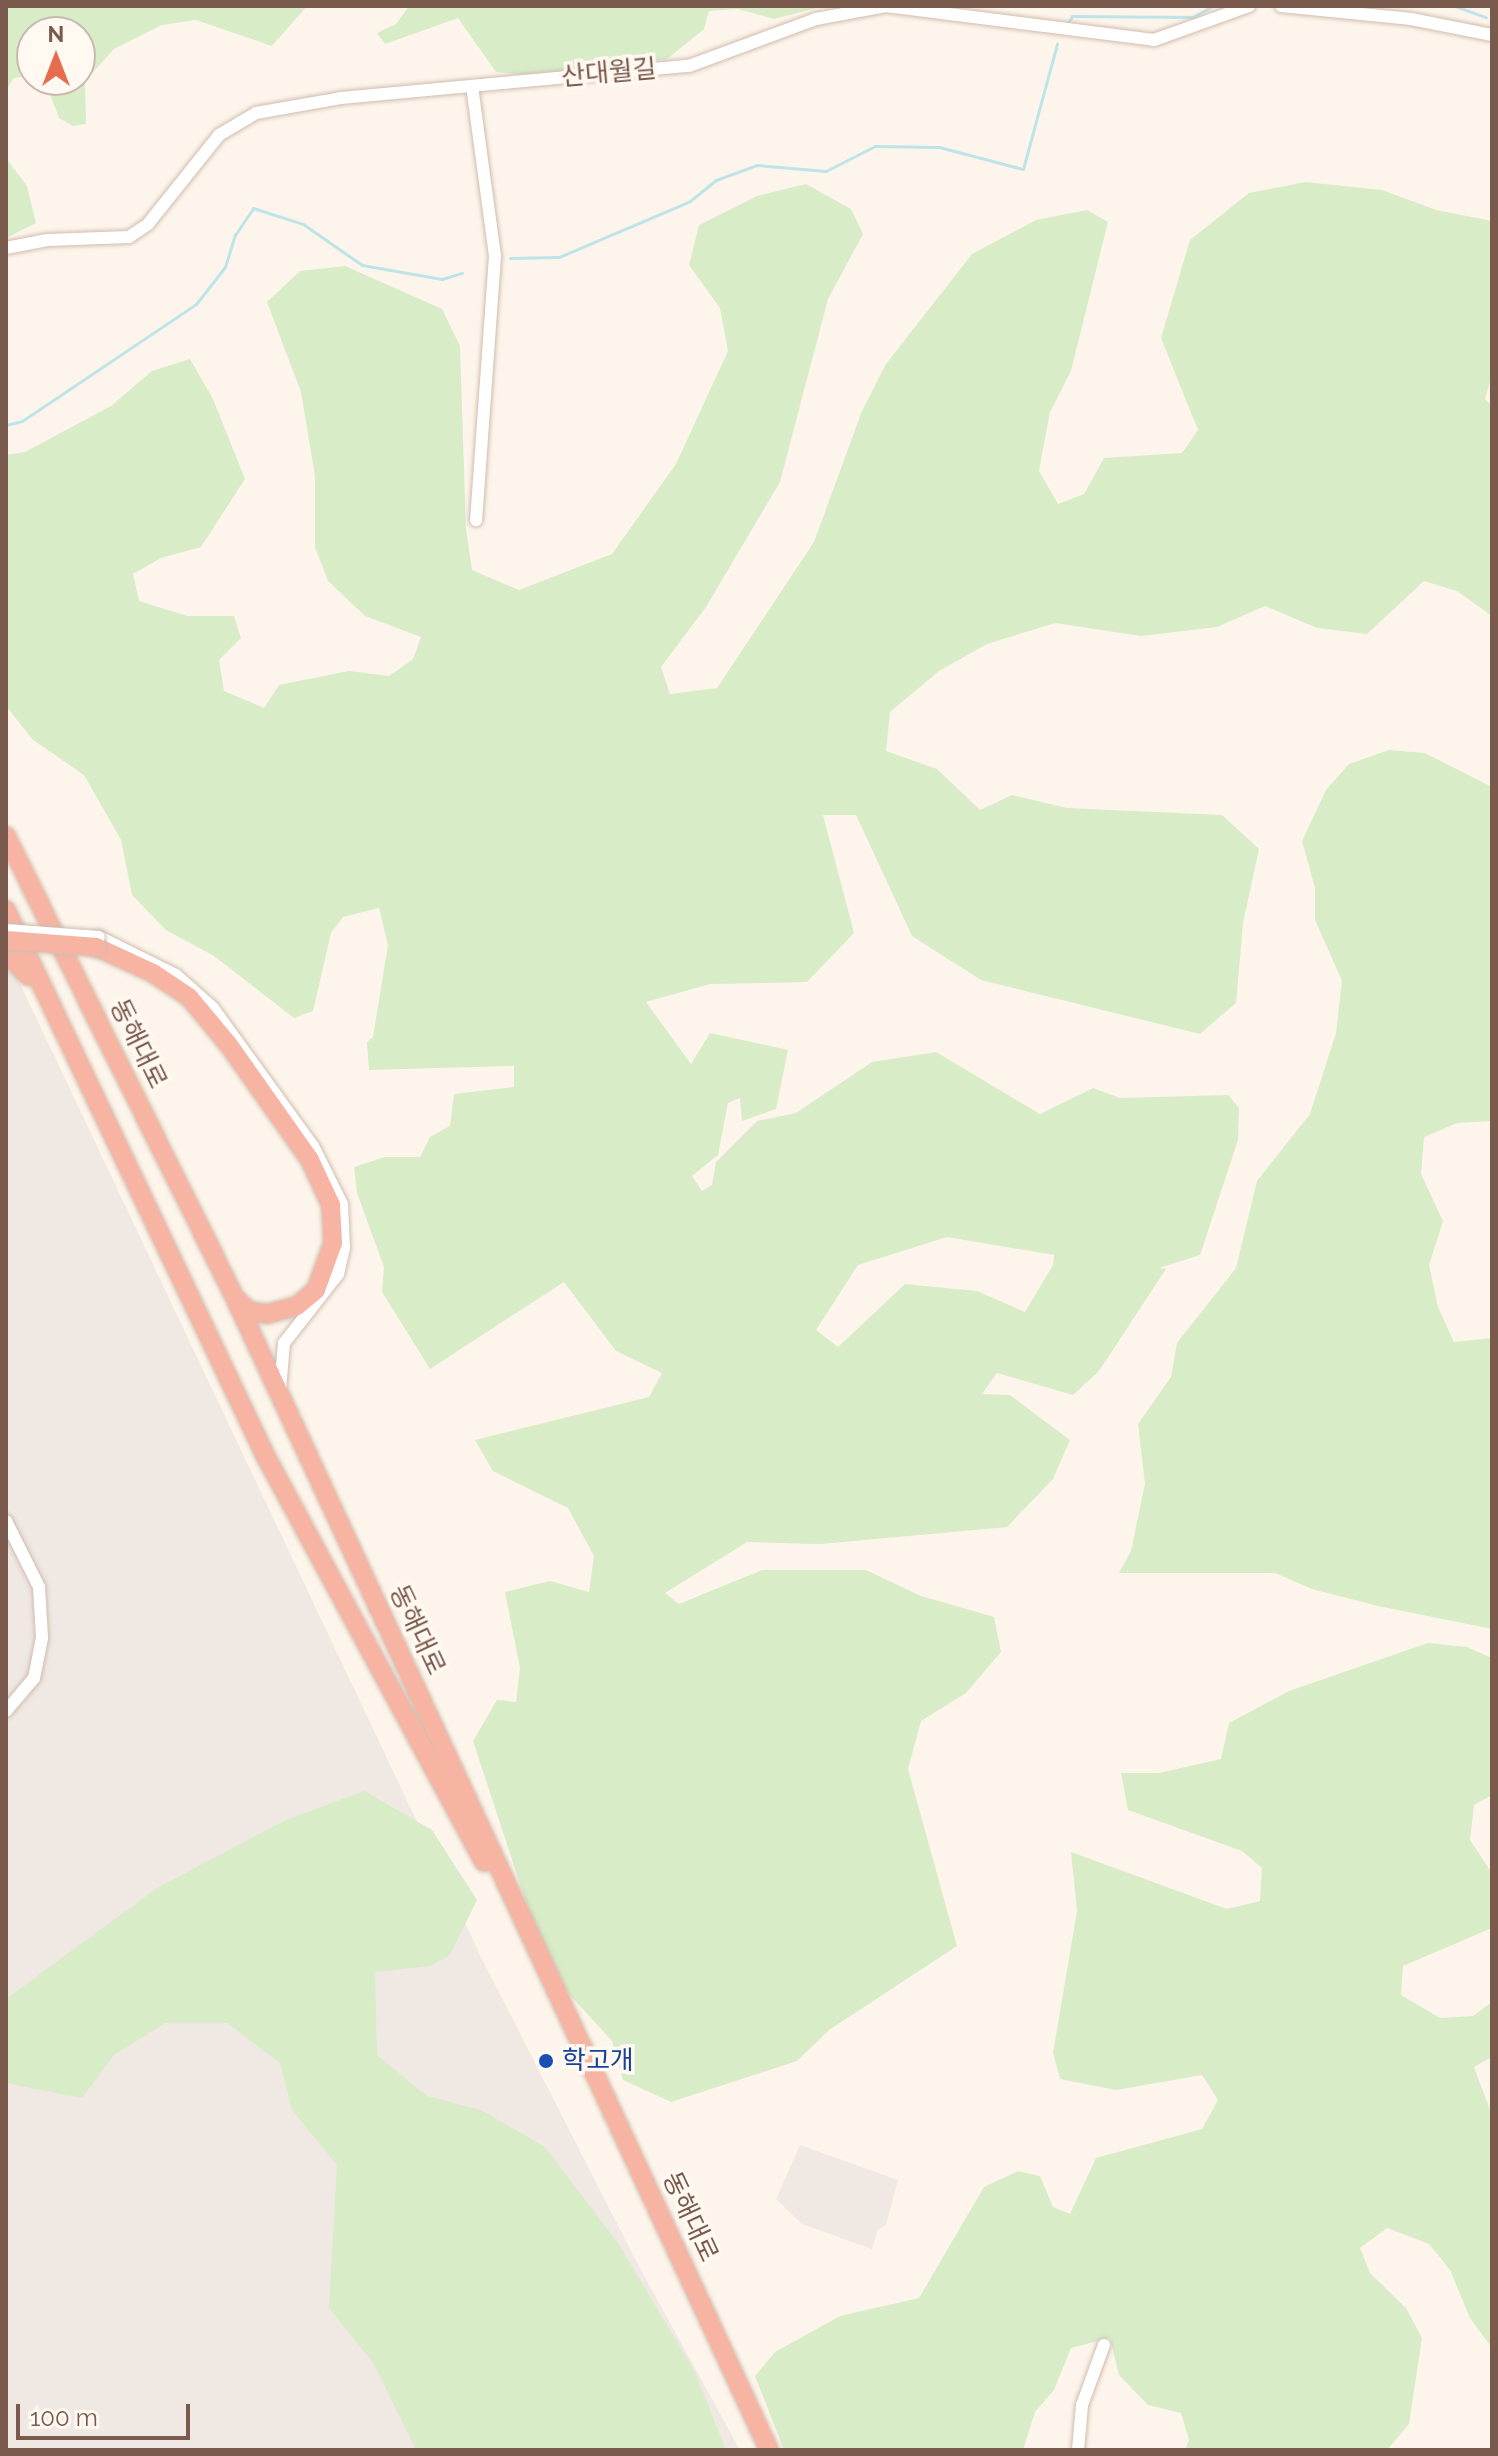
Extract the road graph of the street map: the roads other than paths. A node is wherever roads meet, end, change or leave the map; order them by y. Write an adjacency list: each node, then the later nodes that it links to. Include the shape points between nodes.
1 (1249, 6): 4 (street, 산대월길, via 1154,40 886,6 816,19 689,66)
2 (1281, 6): 3 (street, via 1411,19)
3 (1492, 35)
4 (472, 86): 5 (street, 산대월길, via 341,98 256,113 219,135 148,224 129,237 47,240); 6 (street, via 495,256)
5 (6, 248)
6 (476, 520)
7 (6, 836): 14 (highway, 동해대로)
8 (6, 910): 13 (highway, 동해대로)
9 (6, 930): 11 (street, bridge)
10 (6, 940): 11 (highway, bridge)
11 (98, 942): 14 (highway, via 189,997 310,1160 331,1205 333,1243 316,1290 297,1306 267,1314 249,1311); 15 (street, via 176,975 213,1008 313,1146 342,1204 344,1248 338,1274 284,1343)
12 (6, 953): 13 (highway, via 23,967)
13 (94, 1099): 19 (highway, 동해대로, via 266,1457 491,1875)
14 (235, 1298): 15 (highway, 동해대로)
15 (281, 1399): 20 (highway, 동해대로)
16 (6, 1521): 17 (street, via 39,1587 42,1638 34,1678)
17 (6, 1711)
18 (1104, 2345): 21 (street, via 1082,2405)
19 (756, 2450)
20 (769, 2450)
21 (1078, 2450)

